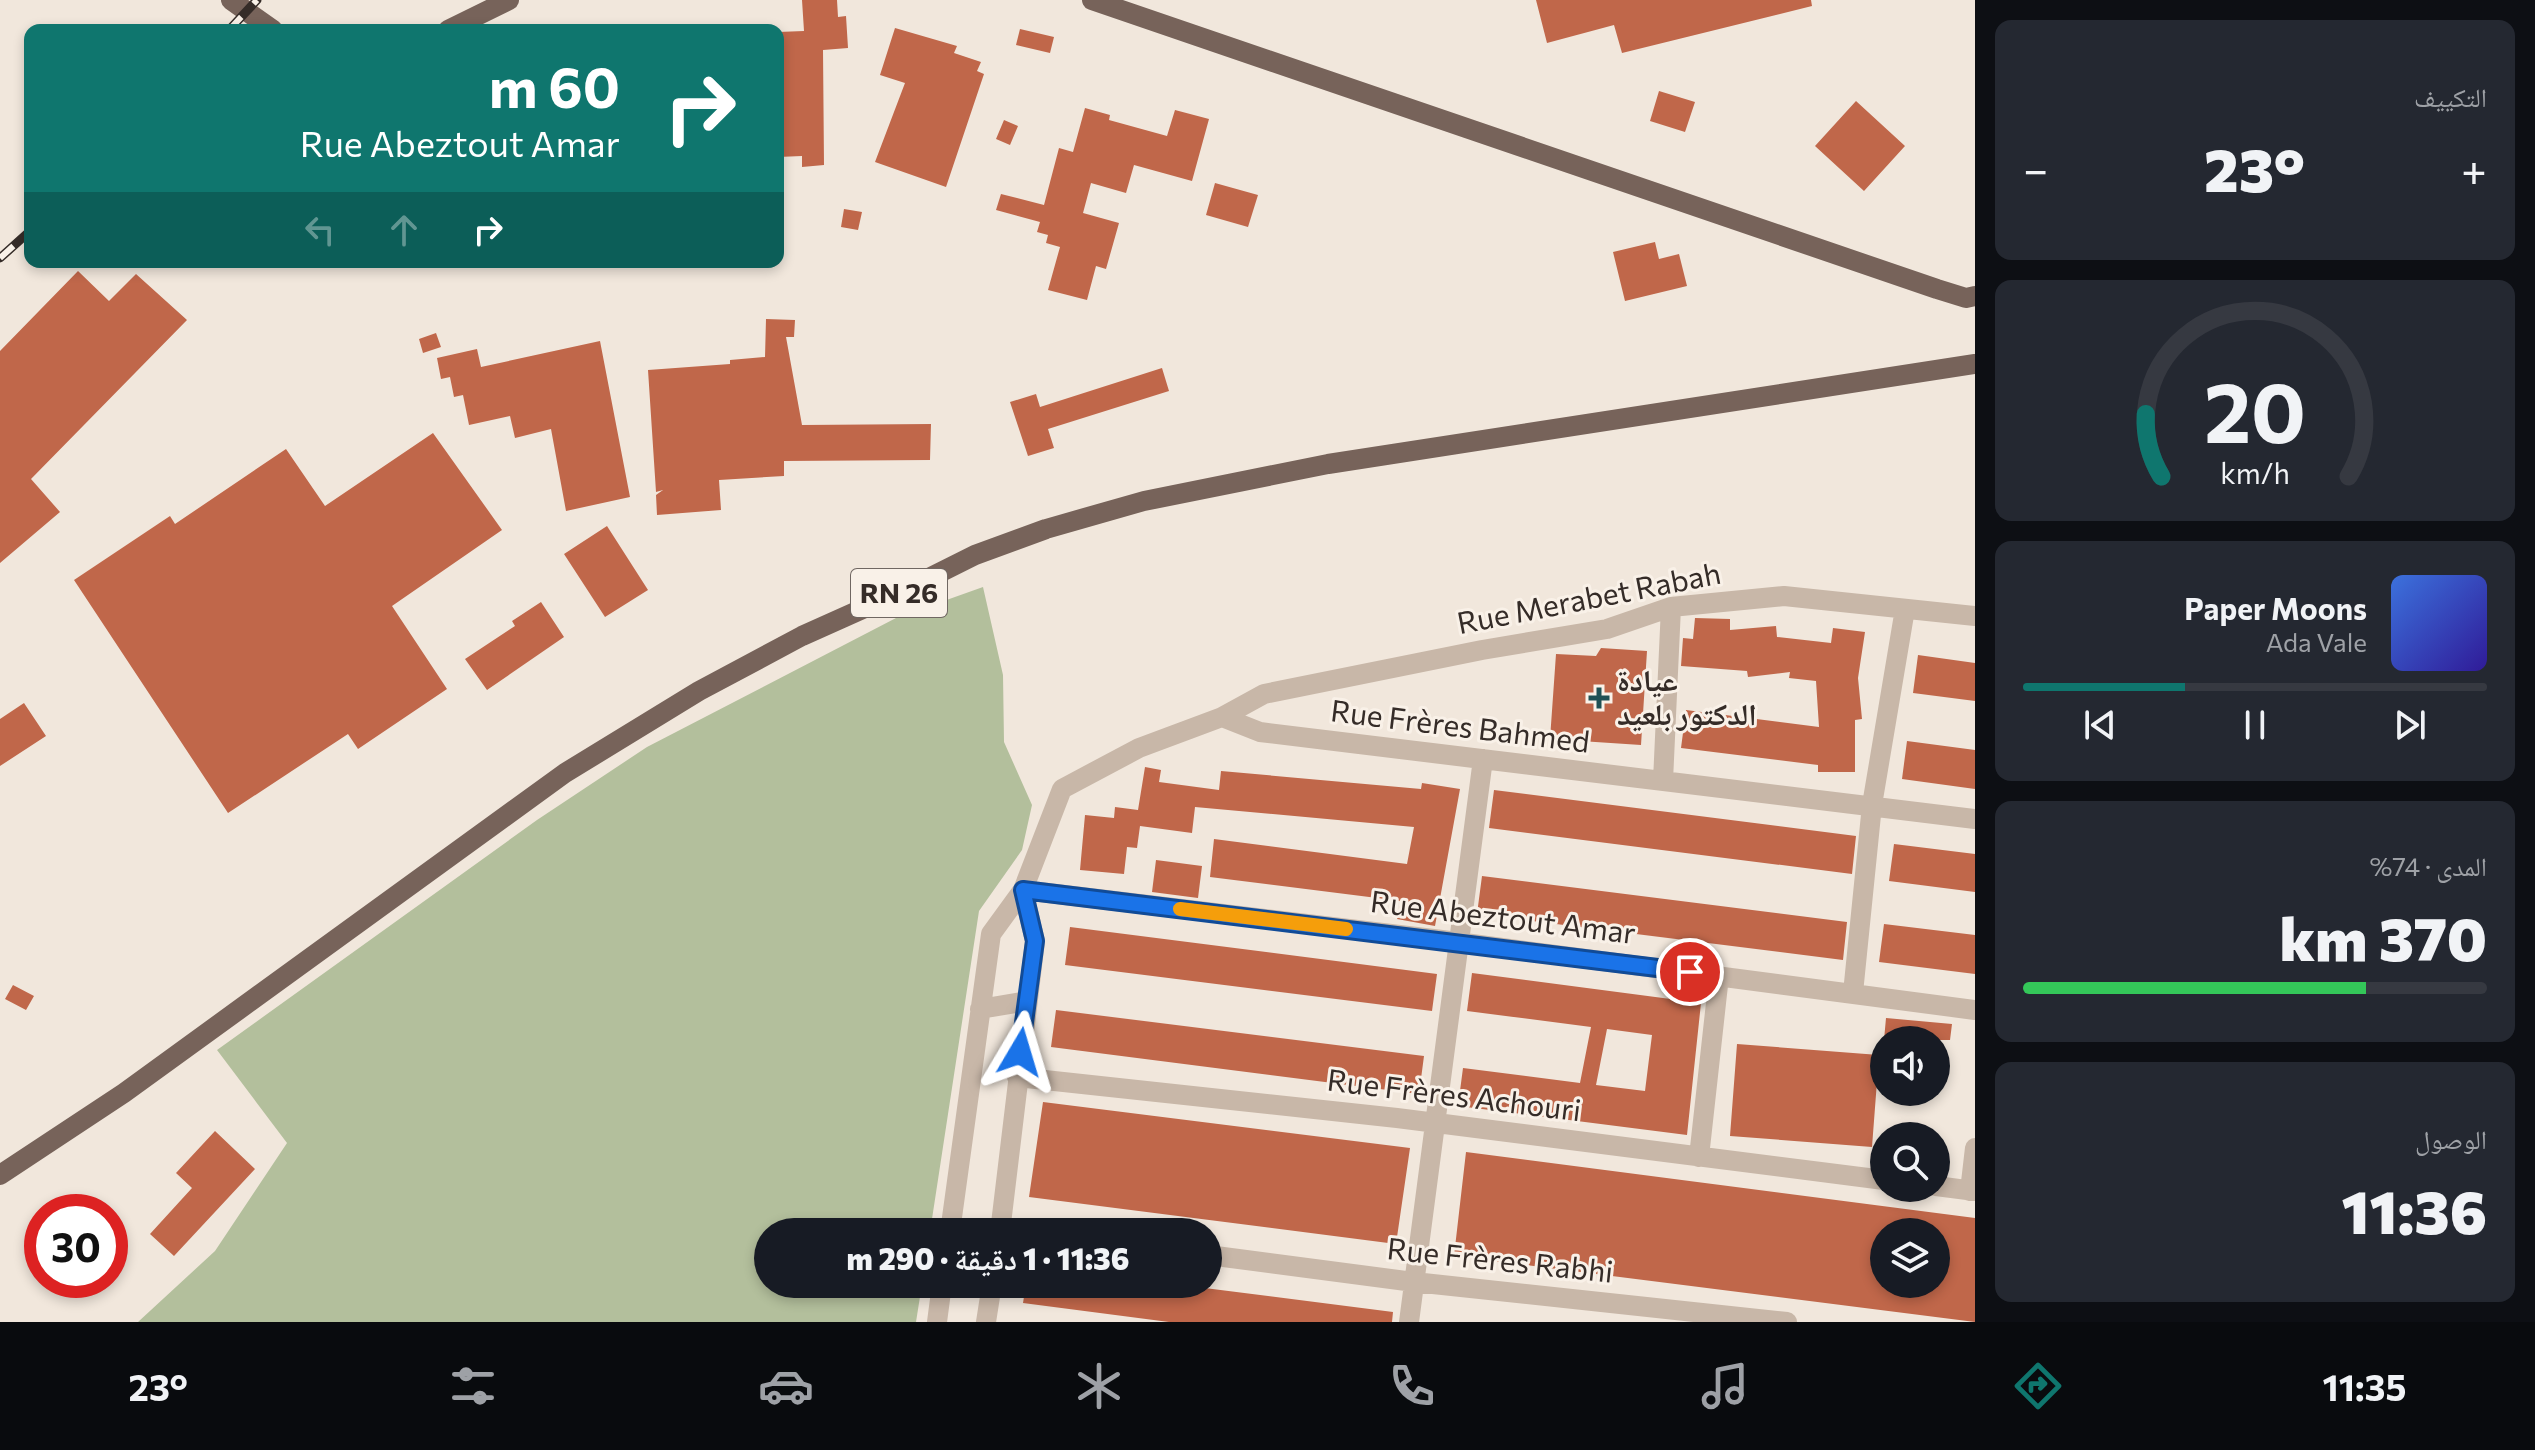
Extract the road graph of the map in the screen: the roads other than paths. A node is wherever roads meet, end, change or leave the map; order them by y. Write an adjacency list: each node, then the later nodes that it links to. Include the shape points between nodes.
1 (231, 0): 4 (main road)
2 (509, 0): 5 (main road)
3 (1092, 0): 6 (main road, via 1937,289)
4 (265, 24)
5 (460, 24)
6 (1975, 296)
7 (1975, 366): 27 (main road, RN 26, via 1328,464 1144,501 975,555 737,670 565,773 124,1093)
8 (1671, 607): 9 (street, Rue Merabet Rabah, via 1784,596); 11 (street, Rue Merabet Rabah, via 1607,629 1264,694); 13 (street)
9 (1905, 609): 10 (street, Rue Merabet Rabah); 14 (street)
10 (1975, 616)
11 (1222, 717): 12 (street, Rue Frères Bahmed, via 1260,732); 16 (street, via 1139,748 1062,789)
12 (1483, 759): 13 (street, Rue Frères Bahmed); 17 (street)
13 (1663, 781): 14 (street, Rue Frères Bahmed)
14 (1872, 805): 15 (street, Rue Frères Bahmed); 19 (street)
15 (1975, 819)
16 (1023, 890): 17 (street, Rue Abeztout Amar); 20 (street, via 1035,941); 21 (street, via 991,934)
17 (1458, 944): 18 (street, Rue Abeztout Amar); 24 (street)
18 (1719, 976): 19 (street, Rue Abeztout Amar); 26 (street)
19 (1853, 993): 22 (street, Rue Abeztout Amar)
20 (1027, 1001): 21 (street); 23 (street)
21 (980, 1009): 31 (street)
22 (1975, 1010)
23 (1017, 1077): 24 (street, Rue Frères Achouri); 32 (street)
24 (1435, 1124): 26 (street, Rue Frères Achouri); 34 (street)
25 (1975, 1148): 30 (street)
26 (1699, 1157): 28 (street, Rue Frères Achouri)
27 (0, 1175)
28 (1870, 1178)
29 (1950, 1188): 30 (street)
30 (1973, 1191)
31 (952, 1218)
32 (1001, 1218)
33 (1222, 1257): 34 (street, Rue Frères Rabhi)
34 (1414, 1282): 39 (street); 40 (street, Rue Frères Rabhi)
35 (940, 1298): 37 (street)
36 (990, 1298): 38 (street)
37 (937, 1322)
38 (986, 1322)
39 (1409, 1322)
40 (1787, 1322)

